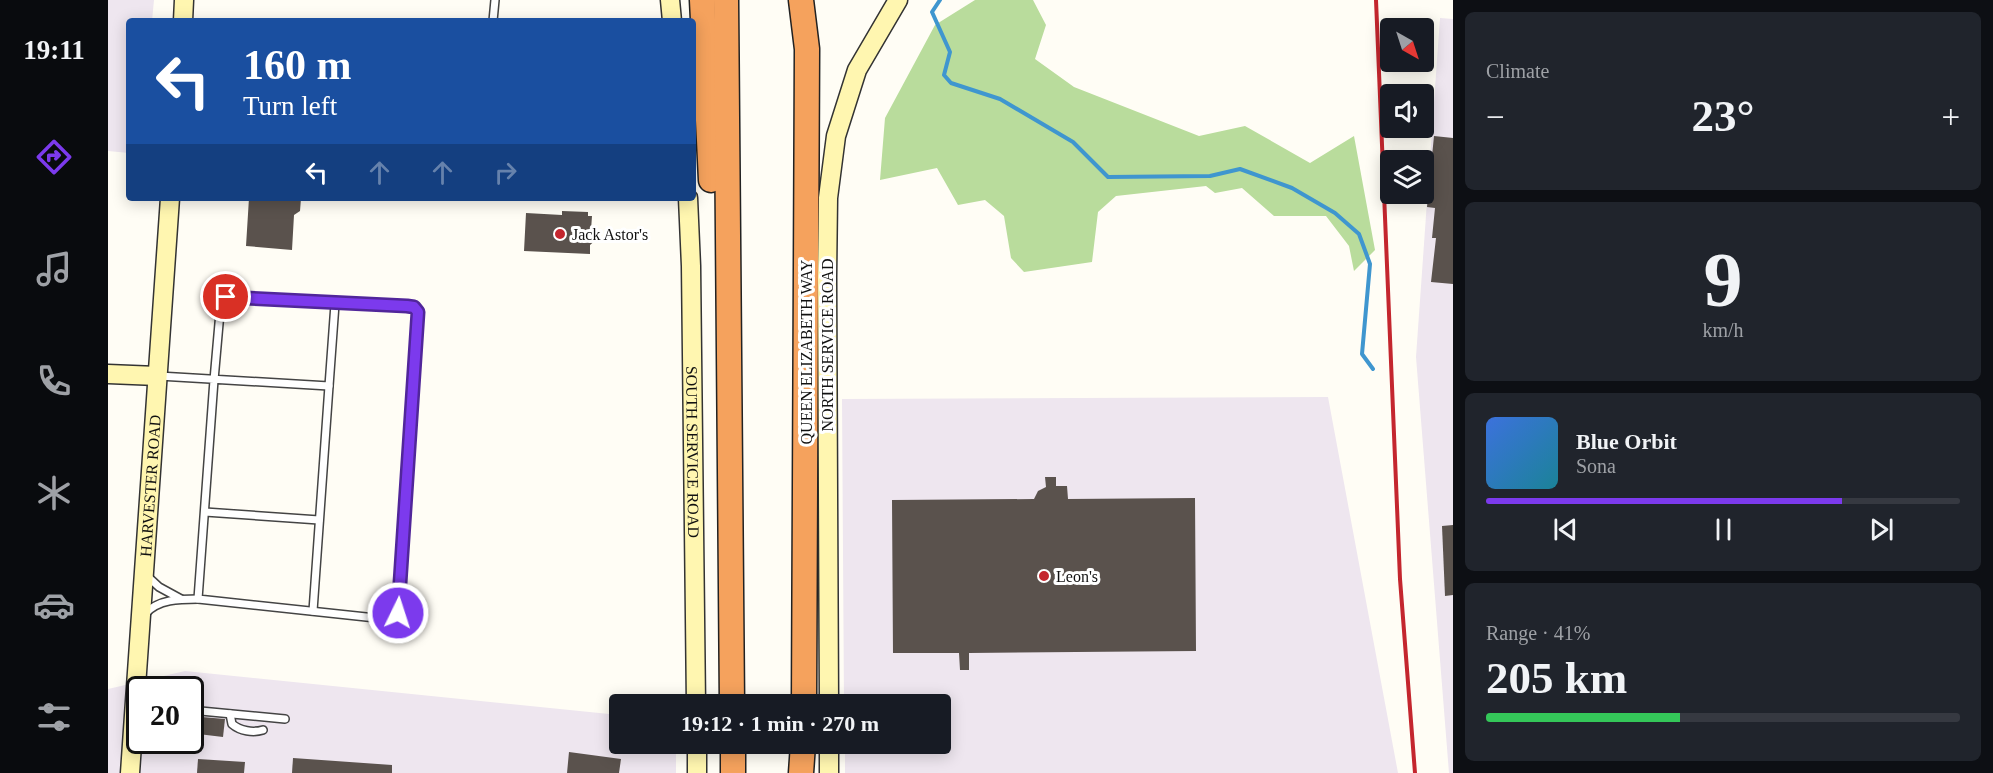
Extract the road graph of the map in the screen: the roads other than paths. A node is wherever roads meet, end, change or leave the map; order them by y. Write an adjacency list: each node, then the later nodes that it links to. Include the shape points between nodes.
1 (184, 0): 10 (street)
2 (495, 0): 11 (lane)
3 (670, 0): 12 (street)
4 (680, 0): 13 (street)
5 (702, 0): 17 (highway, via 714,245)
6 (726, 0): 17 (highway)
7 (801, 0): 14 (highway, QUEEN ELIZABETH WAY)
8 (808, 0): 14 (highway)
9 (898, 0): 34 (street, NORTH SERVICE ROAD, via 857,70 836,136 828,198)
10 (183, 18)
11 (493, 18)
12 (672, 18)
13 (682, 18)
14 (807, 49): 33 (highway, QUEEN ELIZABETH WAY)
15 (170, 201): 20 (street, HARVESTER ROAD)
16 (688, 201): 31 (street, SOUTH SERVICE ROAD)
17 (727, 297): 32 (highway)
18 (336, 304): 21 (lane, via 226,297 221,301); 22 (lane); 28 (lane, via 407,306 418,312 398,613 385,619)
19 (108, 374): 20 (street)
20 (157, 376): 21 (lane); 25 (street, HARVESTER ROAD)
21 (214, 380): 22 (lane); 23 (lane)
22 (329, 386): 24 (lane)
23 (204, 512): 24 (lane); 27 (lane)
24 (319, 520): 28 (lane)
25 (144, 572): 26 (lane, via 152,582); 29 (street, HARVESTER ROAD)
26 (181, 599): 27 (lane); 29 (lane, via 156,605)
27 (198, 599): 28 (lane)
28 (313, 611)
29 (141, 618): 30 (street, HARVESTER ROAD)
30 (138, 676)
31 (696, 694)
32 (732, 694)
33 (804, 694)
34 (829, 694)
35 (204, 711): 36 (lane)
36 (230, 714): 37 (lane); 38 (lane, via 231,724 236,727)
37 (285, 719)
38 (264, 730)
39 (132, 754): 44 (street, HARVESTER ROAD)
40 (697, 754): 45 (street)
41 (733, 754): 46 (highway)
42 (802, 754): 47 (highway)
43 (829, 754): 48 (street)
44 (130, 773)
45 (697, 773)
46 (733, 773)
47 (801, 773)
48 (829, 773)

